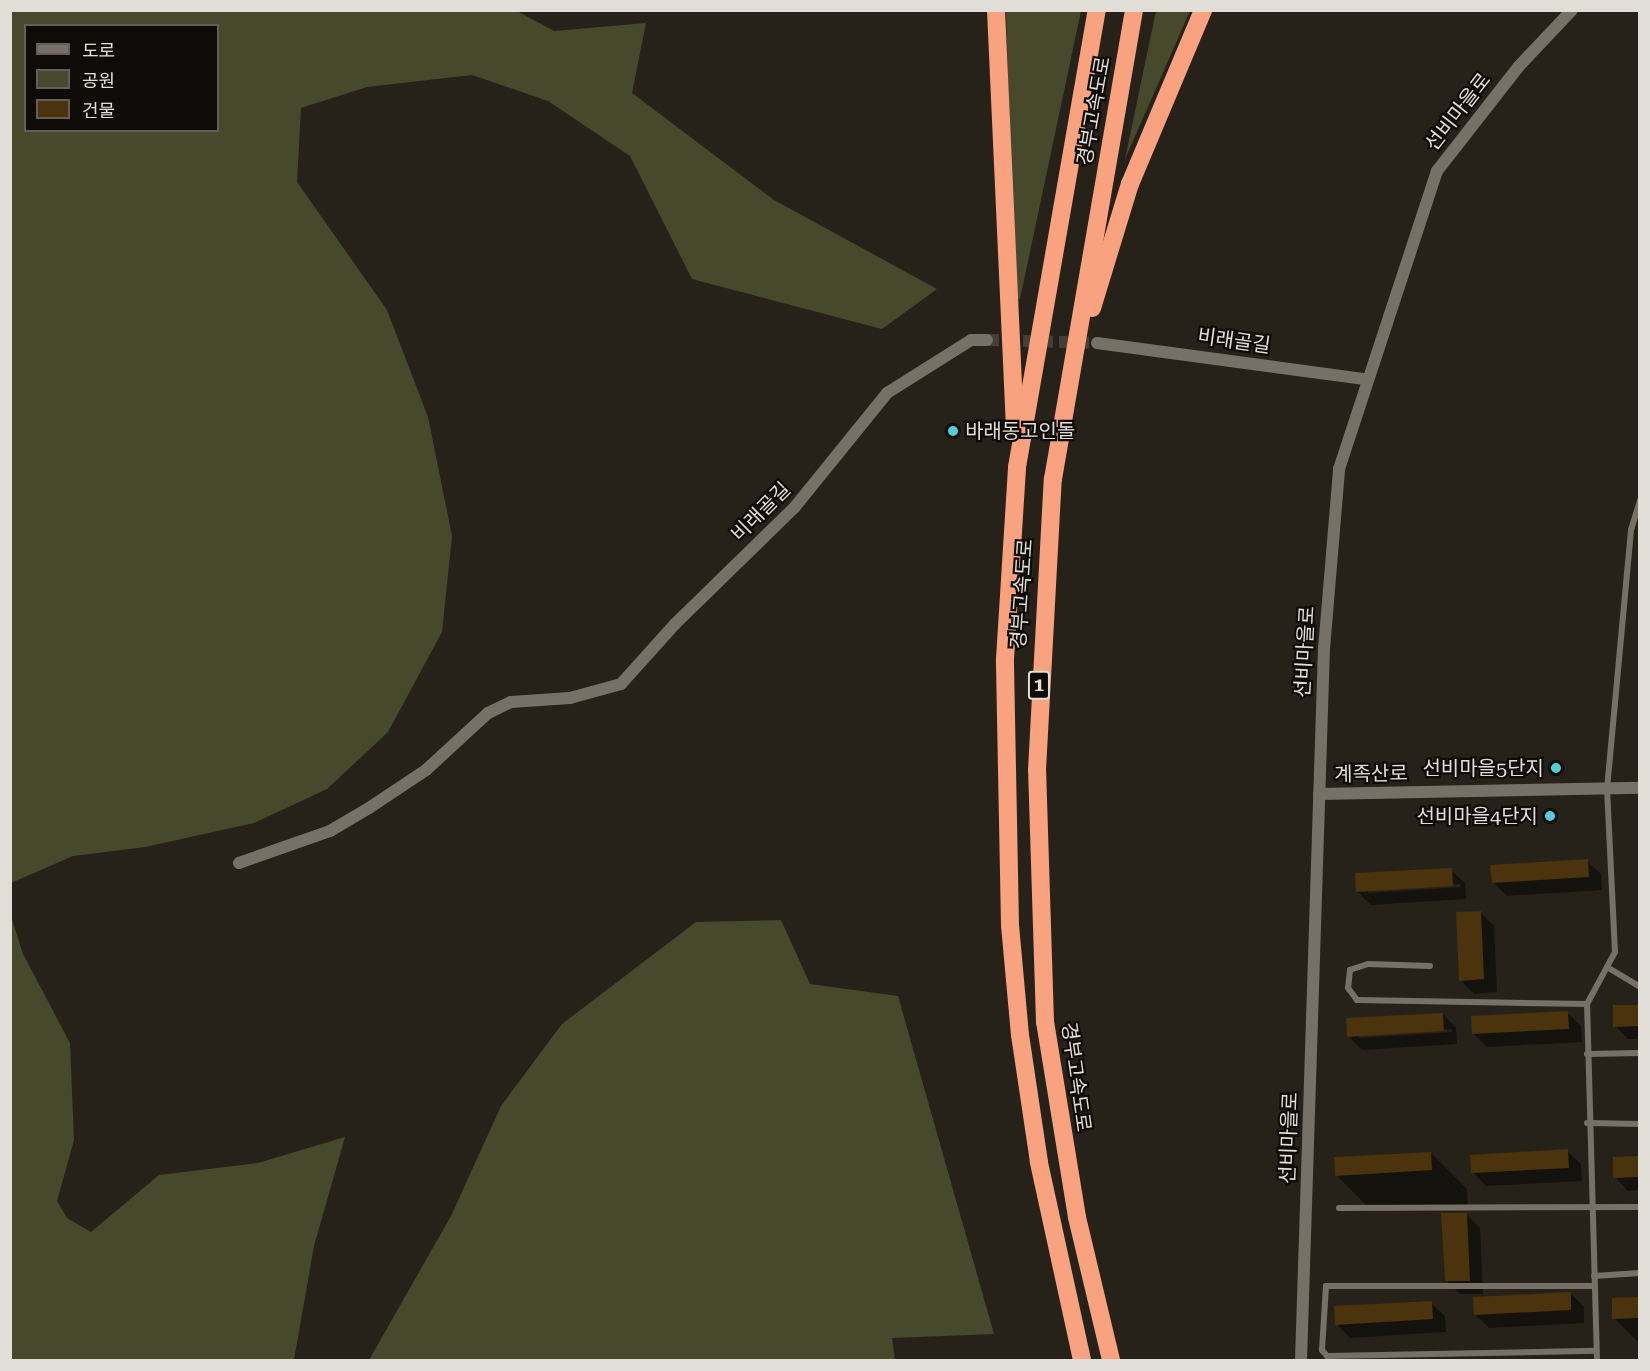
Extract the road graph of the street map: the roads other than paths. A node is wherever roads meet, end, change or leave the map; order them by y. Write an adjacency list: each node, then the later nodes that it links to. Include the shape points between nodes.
1 (996, 10): 9 (highway)
2 (1097, 10): 9 (highway, 경부고속도로 / 1)
3 (1134, 10): 10 (highway, 경부고속도로 / 1)
4 (1203, 10): 10 (highway, via 1130,184 1085,332)
5 (1572, 10): 8 (street, 선비마을로, via 1519,66 1437,171)
6 (987, 340): 15 (street, 비래골길, via 971,340 887,393 794,508 675,624 621,684 570,698 555,696 511,702 488,713 426,770 369,808 330,831)
7 (1097, 343): 8 (street, 비래골길)
8 (1365, 379): 14 (street, 선비마을로, via 1339,469)
9 (1017, 467): 31 (highway, 경부고속도로 / 1, via 1005,658 1010,925 1039,1162)
10 (1053, 479): 32 (highway, 경부고속도로 / 1, via 1037,770 1045,1022 1077,1217)
11 (1640, 500): 13 (lane, via 1630,530)
12 (1640, 788): 13 (street, 계족산로)
13 (1607, 789): 14 (street, 계족산로); 17 (lane, via 1615,952)
14 (1319, 794): 33 (street, 선비마을로)
15 (239, 863)
16 (1430, 966): 19 (lane, via 1368,964 1350,970 1348,988 1357,1000)
17 (1607, 967): 18 (lane); 19 (lane)
18 (1640, 987)
19 (1587, 1004): 21 (lane)
20 (1640, 1053): 21 (lane)
21 (1587, 1054): 22 (lane)
22 (1587, 1124): 23 (lane); 26 (lane)
23 (1640, 1124)
24 (1640, 1207): 26 (lane)
25 (1339, 1208): 26 (lane)
26 (1590, 1208): 28 (lane)
27 (1640, 1274): 28 (lane)
28 (1594, 1276): 29 (lane)
29 (1594, 1286): 30 (lane); 30 (lane, via 1326,1286 1322,1350 1328,1356)
30 (1596, 1351): 34 (lane)
31 (1082, 1360)
32 (1111, 1360)
33 (1301, 1360)
34 (1596, 1360)

